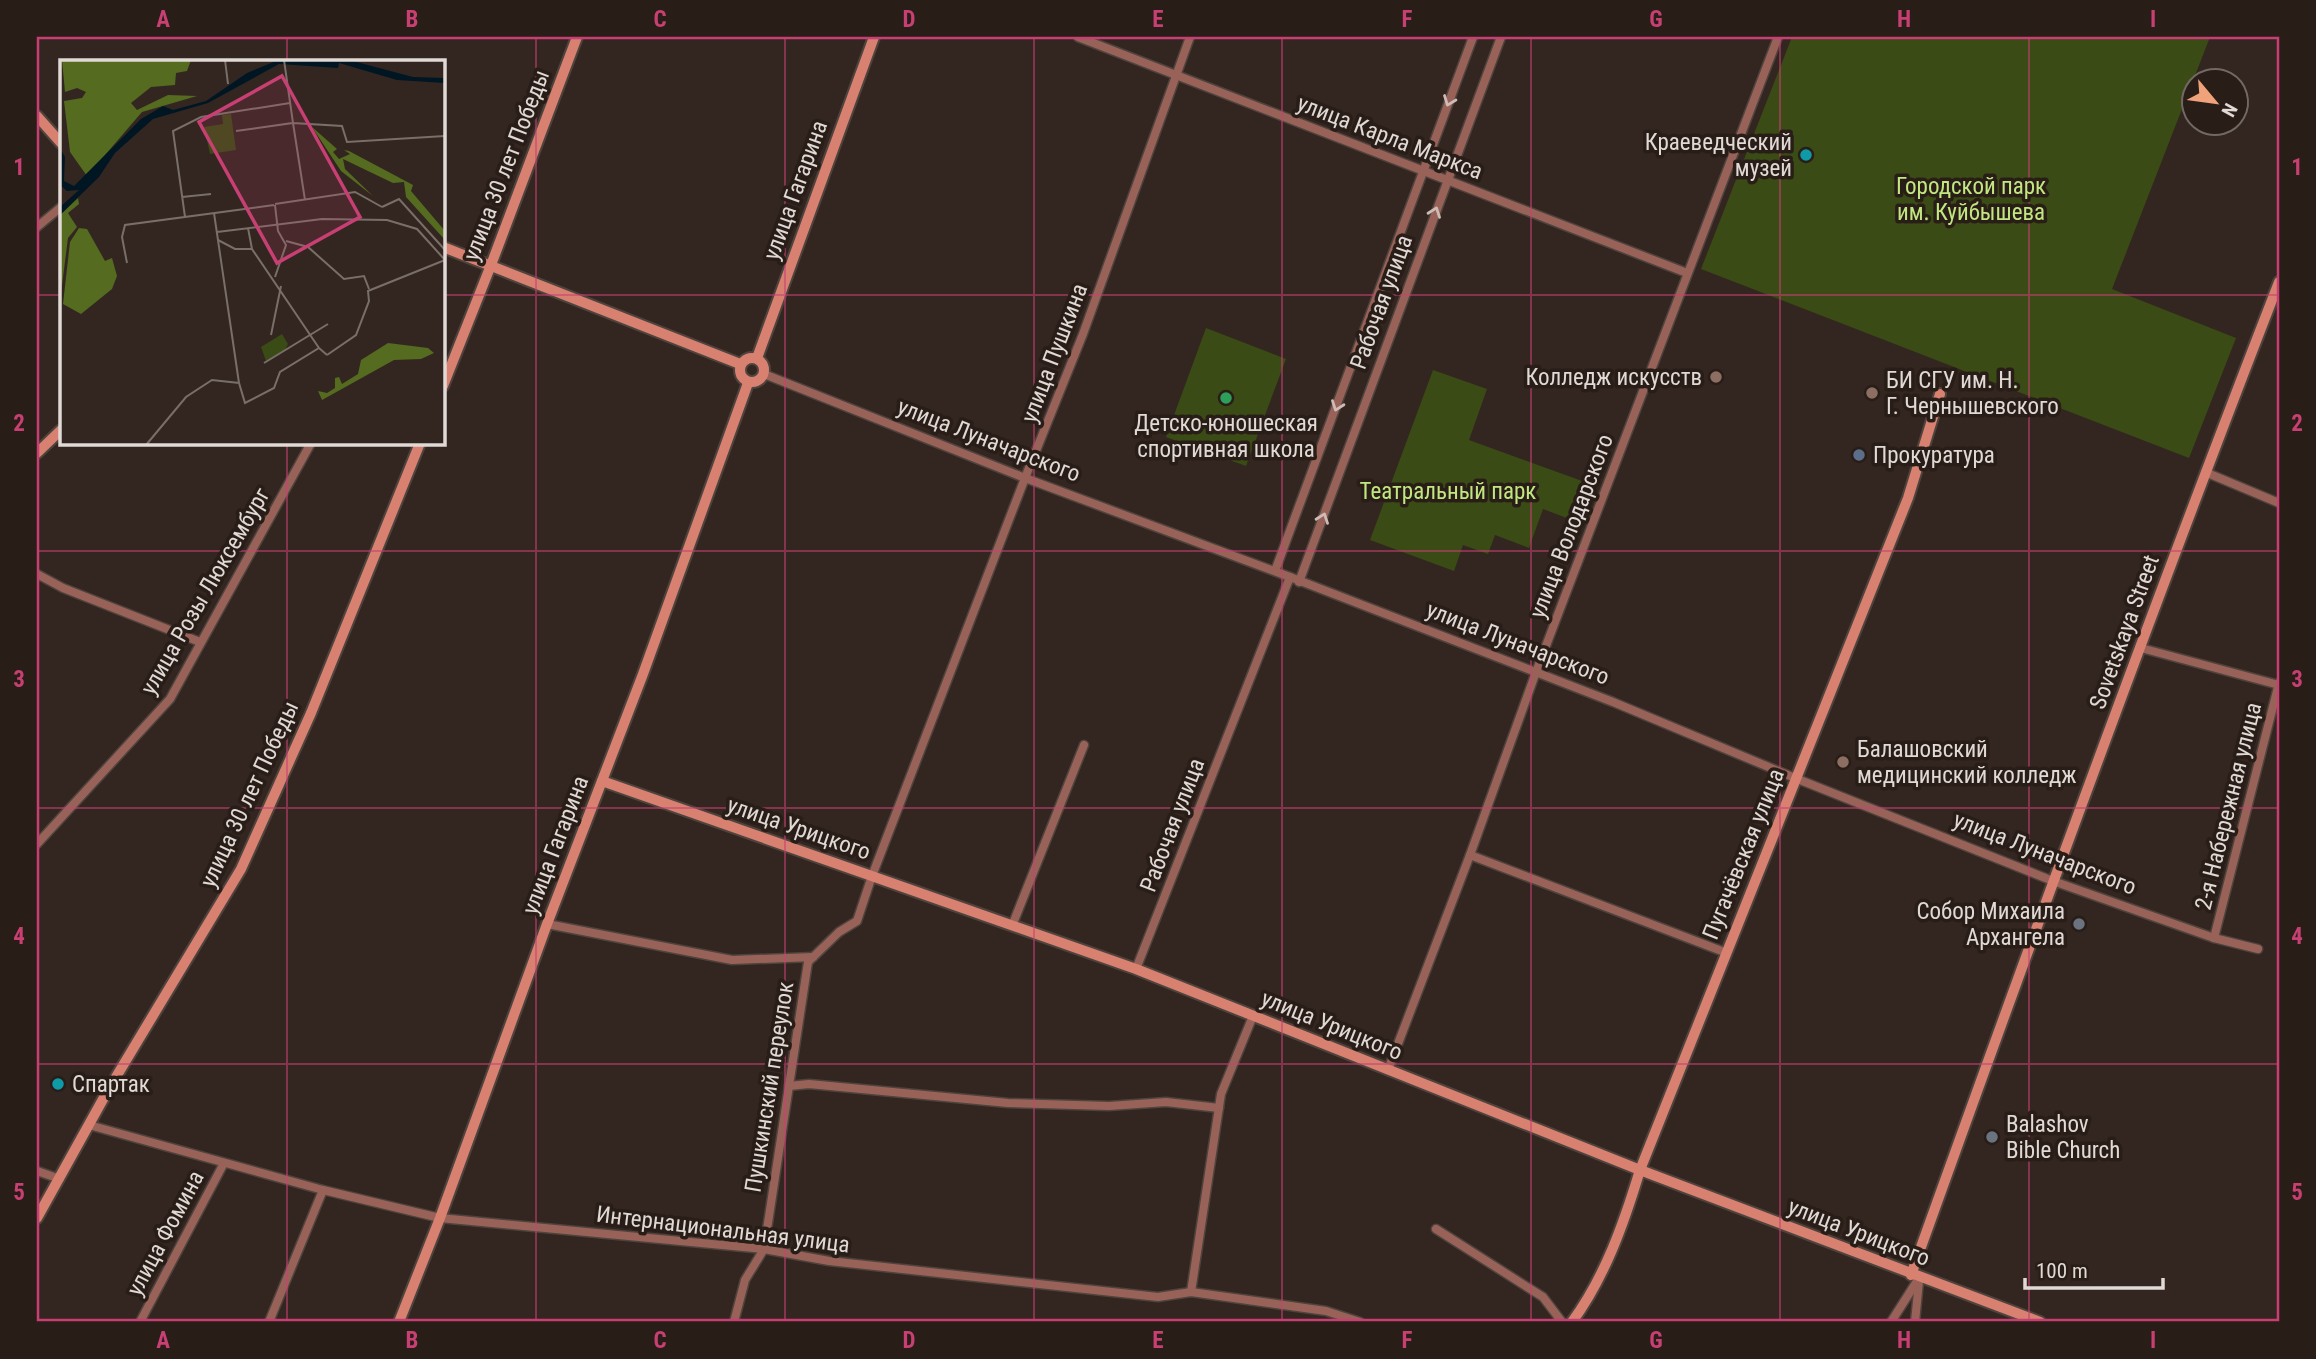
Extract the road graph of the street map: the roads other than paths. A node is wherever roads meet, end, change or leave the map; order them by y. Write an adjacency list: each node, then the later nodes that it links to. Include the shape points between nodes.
1 (577, 37): 16 (street, улица 30 лет Победы)
2 (874, 37): 19 (street, улица Гагарина)
3 (1078, 37): 8 (street, улица Карла Маркса)
4 (1190, 37): 8 (street, улица Пушкина)
5 (1473, 37): 11 (street, Рабочая улица, one-way to 11)
6 (1501, 37): 12 (street, Рабочая улица)
7 (1778, 37): 17 (street, улица Володарского)
8 (1177, 75): 11 (street, улица Карла Маркса); 30 (street, улица Пушкина)
9 (37, 116): 10 (street)
10 (60, 142)
11 (1422, 170): 12 (street, улица Карла Маркса); 32 (street, Рабочая улица, one-way to 32)
12 (1447, 180): 17 (street, улица Карла Маркса); 35 (street, Рабочая улица, one-way to 12)
13 (60, 208): 14 (street)
14 (37, 227)
15 (444, 247): 16 (street)
16 (491, 265): 20 (street); 22 (street, улица 30 лет Победы)
17 (1687, 272): 38 (street, улица Володарского)
18 (2279, 282): 29 (street, Sovetskaya Street)
19 (757, 358): 20 (street, via 747,358); 21 (street)
20 (740, 365): 23 (street, via 742,379)
21 (764, 374): 23 (street, via 758,382); 30 (street, улица Луначарского)
22 (444, 383)
23 (748, 383): 42 (street, улица Гагарина)
24 (1940, 394): 41 (street, Пугачёвская улица, via 1908,498)
25 (60, 431): 28 (street)
26 (311, 444): 36 (street, улица Розы Люксембург)
27 (420, 444): 58 (street, улица 30 лет Победы, via 311,713 242,869)
28 (37, 453)
29 (2205, 472): 31 (street); 37 (street, Sovetskaya Street)
30 (1025, 478): 32 (street, улица Луначарского); 45 (street, улица Пушкина)
31 (2279, 503)
32 (1275, 572): 34 (street, улица Луначарского)
33 (37, 574): 36 (street)
34 (1290, 577): 35 (street, улица Луначарского); 53 (street, Рабочая улица)
35 (1299, 582): 38 (street, улица Луначарского)
36 (200, 642): 43 (street, улица Розы Люксембург, via 170,699)
37 (2141, 648): 39 (street); 46 (street, Sovetskaya Street)
38 (1536, 672): 41 (street, улица Луначарского); 44 (street, улица Володарского)
39 (2279, 684): 49 (street, 2-я Набережная улица)
40 (1084, 745): 48 (street)
41 (1795, 778): 46 (street, улица Луначарского); 51 (street, Пугачёвская улица)
42 (602, 781): 45 (street, улица Урицкого); 47 (street, улица Гагарина)
43 (37, 844)
44 (1470, 855): 51 (street); 55 (street, улица Володарского)
45 (872, 876): 48 (street, улица Урицкого); 52 (street, Пушкинский переулок, via 857,922)
46 (2053, 881): 49 (street, улица Луначарского); 68 (street, Sovetskaya Street)
47 (547, 924): 52 (street, via 732,960); 65 (street, улица Гагарина)
48 (1012, 926): 53 (street, улица Урицкого)
49 (2214, 938): 50 (street, улица Луначарского)
50 (2258, 949)
51 (1727, 953): 60 (street, Пугачёвская улица)
52 (813, 957): 56 (street, Пушкинский переулок, via 808,962)
53 (1136, 969): 54 (street, улица Урицкого)
54 (1253, 1016): 55 (street, улица Урицкого); 57 (street)
55 (1388, 1070): 60 (street, улица Урицкого)
56 (789, 1086): 57 (street, via 809,1084 1008,1103 1109,1106 1166,1102); 67 (street, Пушкинский переулок)
57 (1219, 1108): 69 (street)
58 (89, 1125): 59 (street, Интернациональная улица); 62 (street, улица 30 лет Победы)
59 (224, 1163): 63 (street, Интернациональная улица); 70 (street, улица Фомина)
60 (1640, 1170): 68 (street, улица Урицкого); 76 (street, Пугачёвская улица, via 1625,1220 1588,1300)
61 (37, 1171): 62 (street)
62 (60, 1179): 64 (street, улица 30 лет Победы)
63 (323, 1190): 65 (street, Интернациональная улица); 71 (street)
64 (37, 1218)
65 (440, 1218): 67 (street, Интернациональная улица); 72 (street, улица Гагарина)
66 (1436, 1229): 75 (street, via 1543,1297)
67 (764, 1249): 69 (street, Интернациональная улица, via 829,1262 1158,1297); 73 (street, Пушкинский переулок, via 745,1280)
68 (1915, 1276): 77 (street); 78 (street); 79 (street, улица Урицкого)
69 (1191, 1292): 74 (street, Интернациональная улица, via 1326,1311)
70 (140, 1322)
71 (269, 1322)
72 (399, 1322)
73 (734, 1322)
74 (1360, 1322)
75 (1562, 1322)
76 (1572, 1322)
77 (1891, 1322)
78 (1915, 1322)
79 (2040, 1322)

